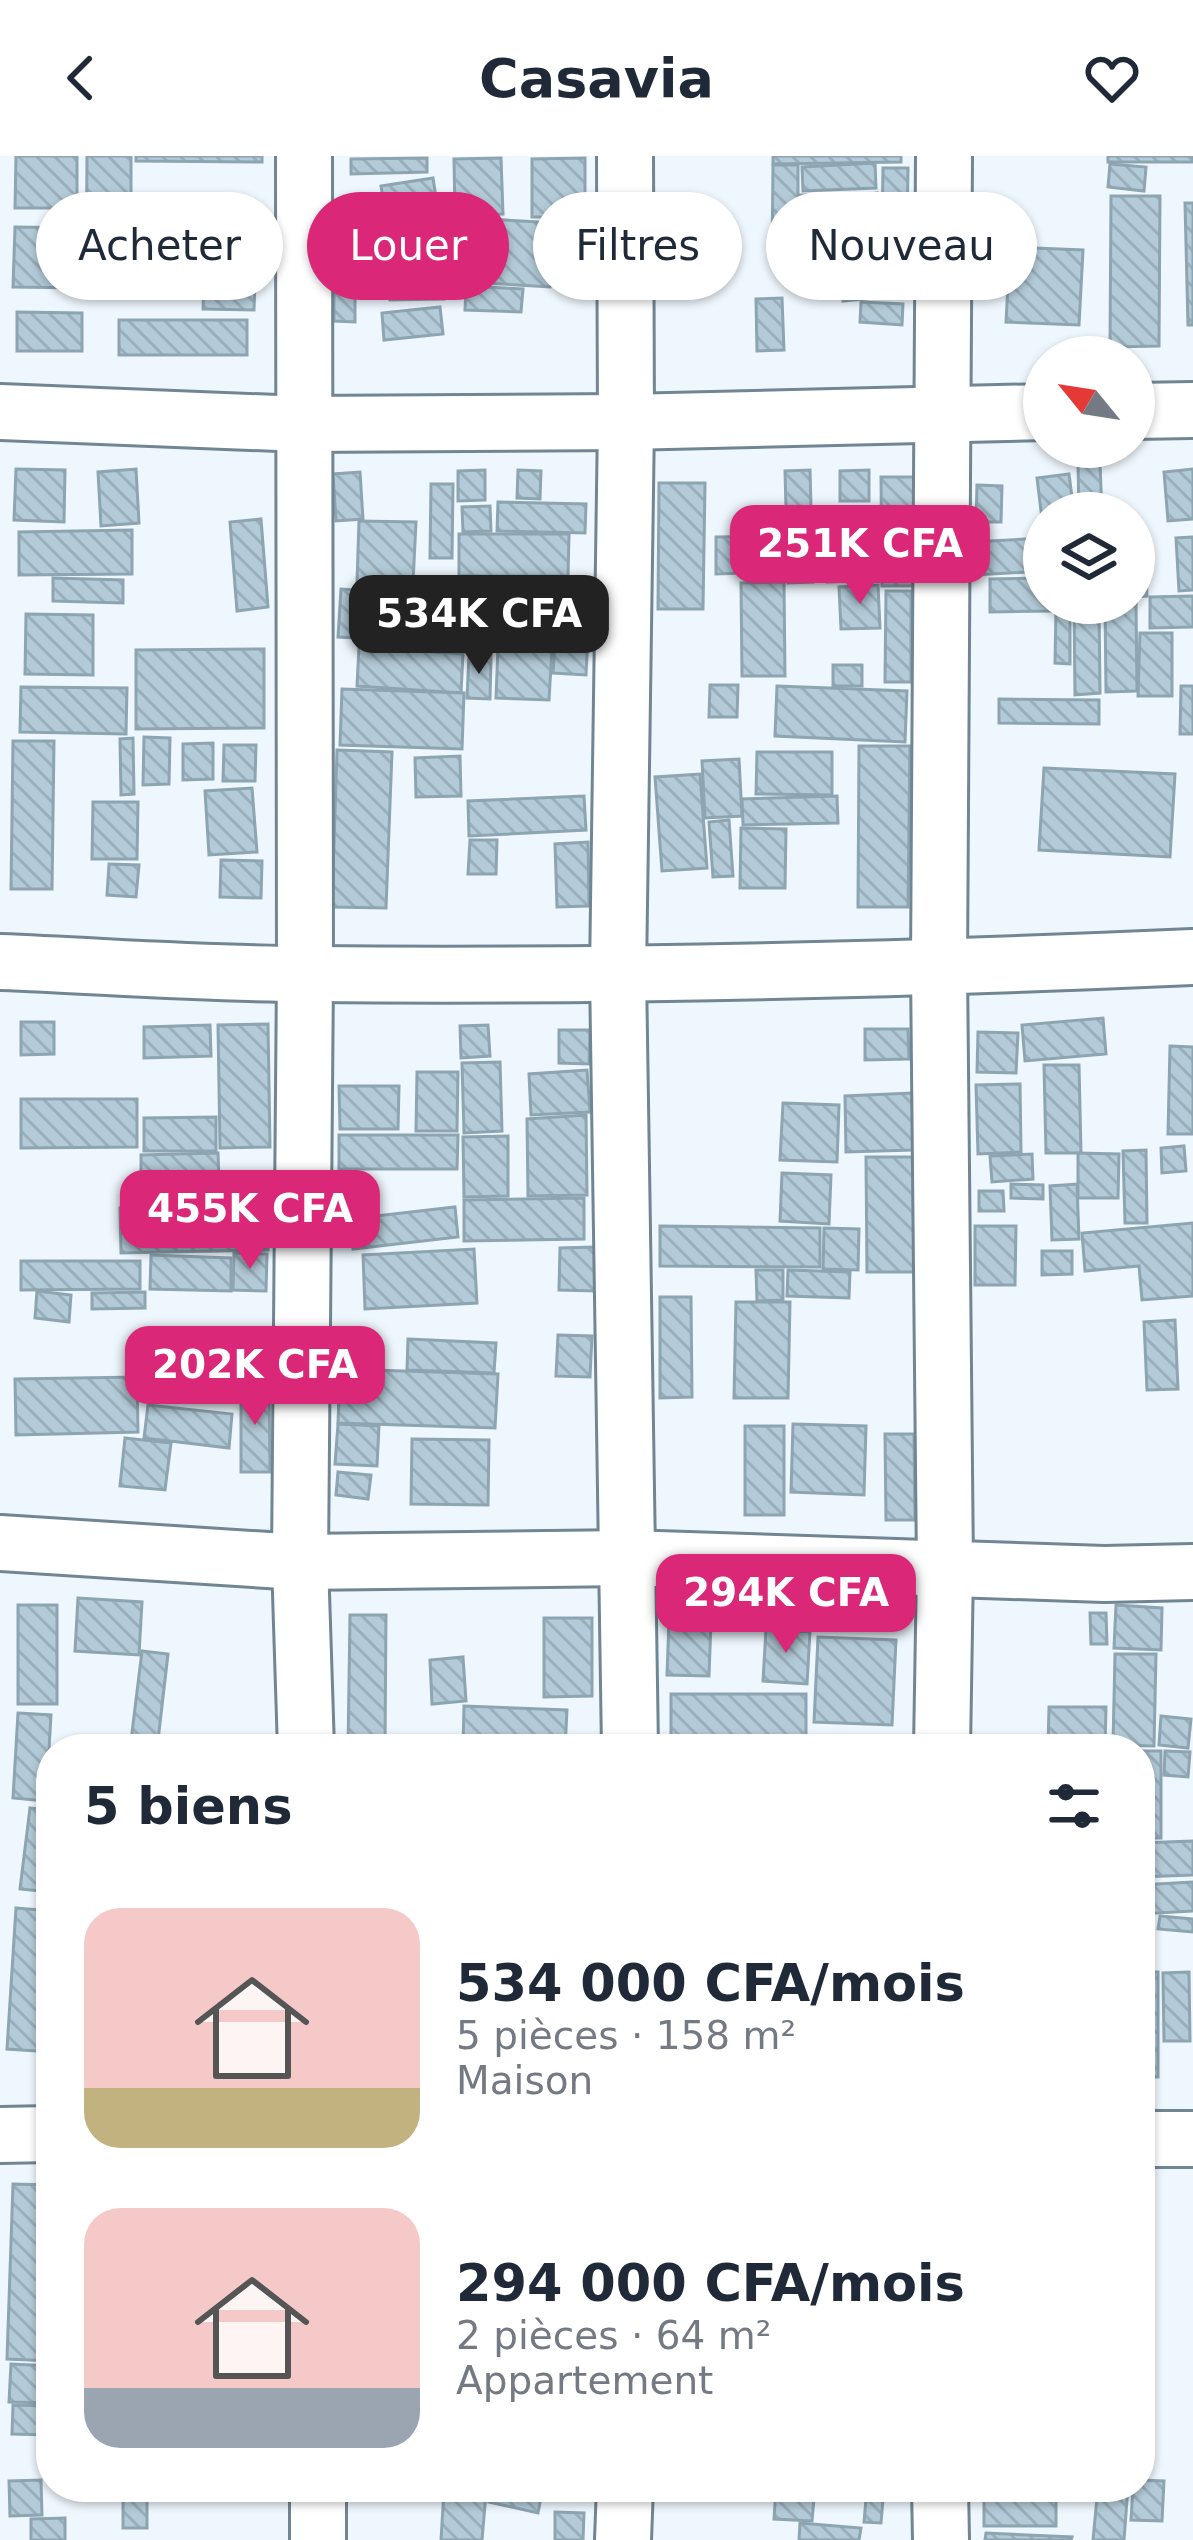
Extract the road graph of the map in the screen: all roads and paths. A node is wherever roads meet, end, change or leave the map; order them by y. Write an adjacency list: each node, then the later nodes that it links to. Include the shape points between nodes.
1 (304, 156): 10 (street)
2 (625, 156): 9 (street)
3 (944, 156): 8 (street)
4 (1155, 410): 5 (street)
5 (1193, 410)
6 (0, 412): 10 (street)
7 (1023, 412): 8 (street)
8 (943, 413): 9 (street); 13 (street)
9 (626, 422): 10 (street); 14 (street)
10 (302, 424): 15 (street)
11 (1193, 957): 13 (street)
12 (0, 962): 15 (street)
13 (939, 968): 14 (street); 19 (street)
14 (618, 973): 15 (street); 17 (street)
15 (305, 974): 18 (street)
16 (0, 1543): 18 (street)
17 (627, 1558): 18 (street); 19 (street); 22 (street)
18 (300, 1562): 21 (street)
19 (945, 1568): 20 (street); 23 (street)
20 (1193, 1572)
21 (306, 1734)
22 (630, 1734)
23 (942, 1734)
24 (36, 2134): 25 (street)
25 (0, 2135)
26 (1193, 2139): 27 (street)
27 (1155, 2140)
28 (318, 2502): 31 (street)
29 (624, 2502): 32 (street)
30 (940, 2502): 33 (street)
31 (318, 2540)
32 (623, 2540)
33 (941, 2540)

